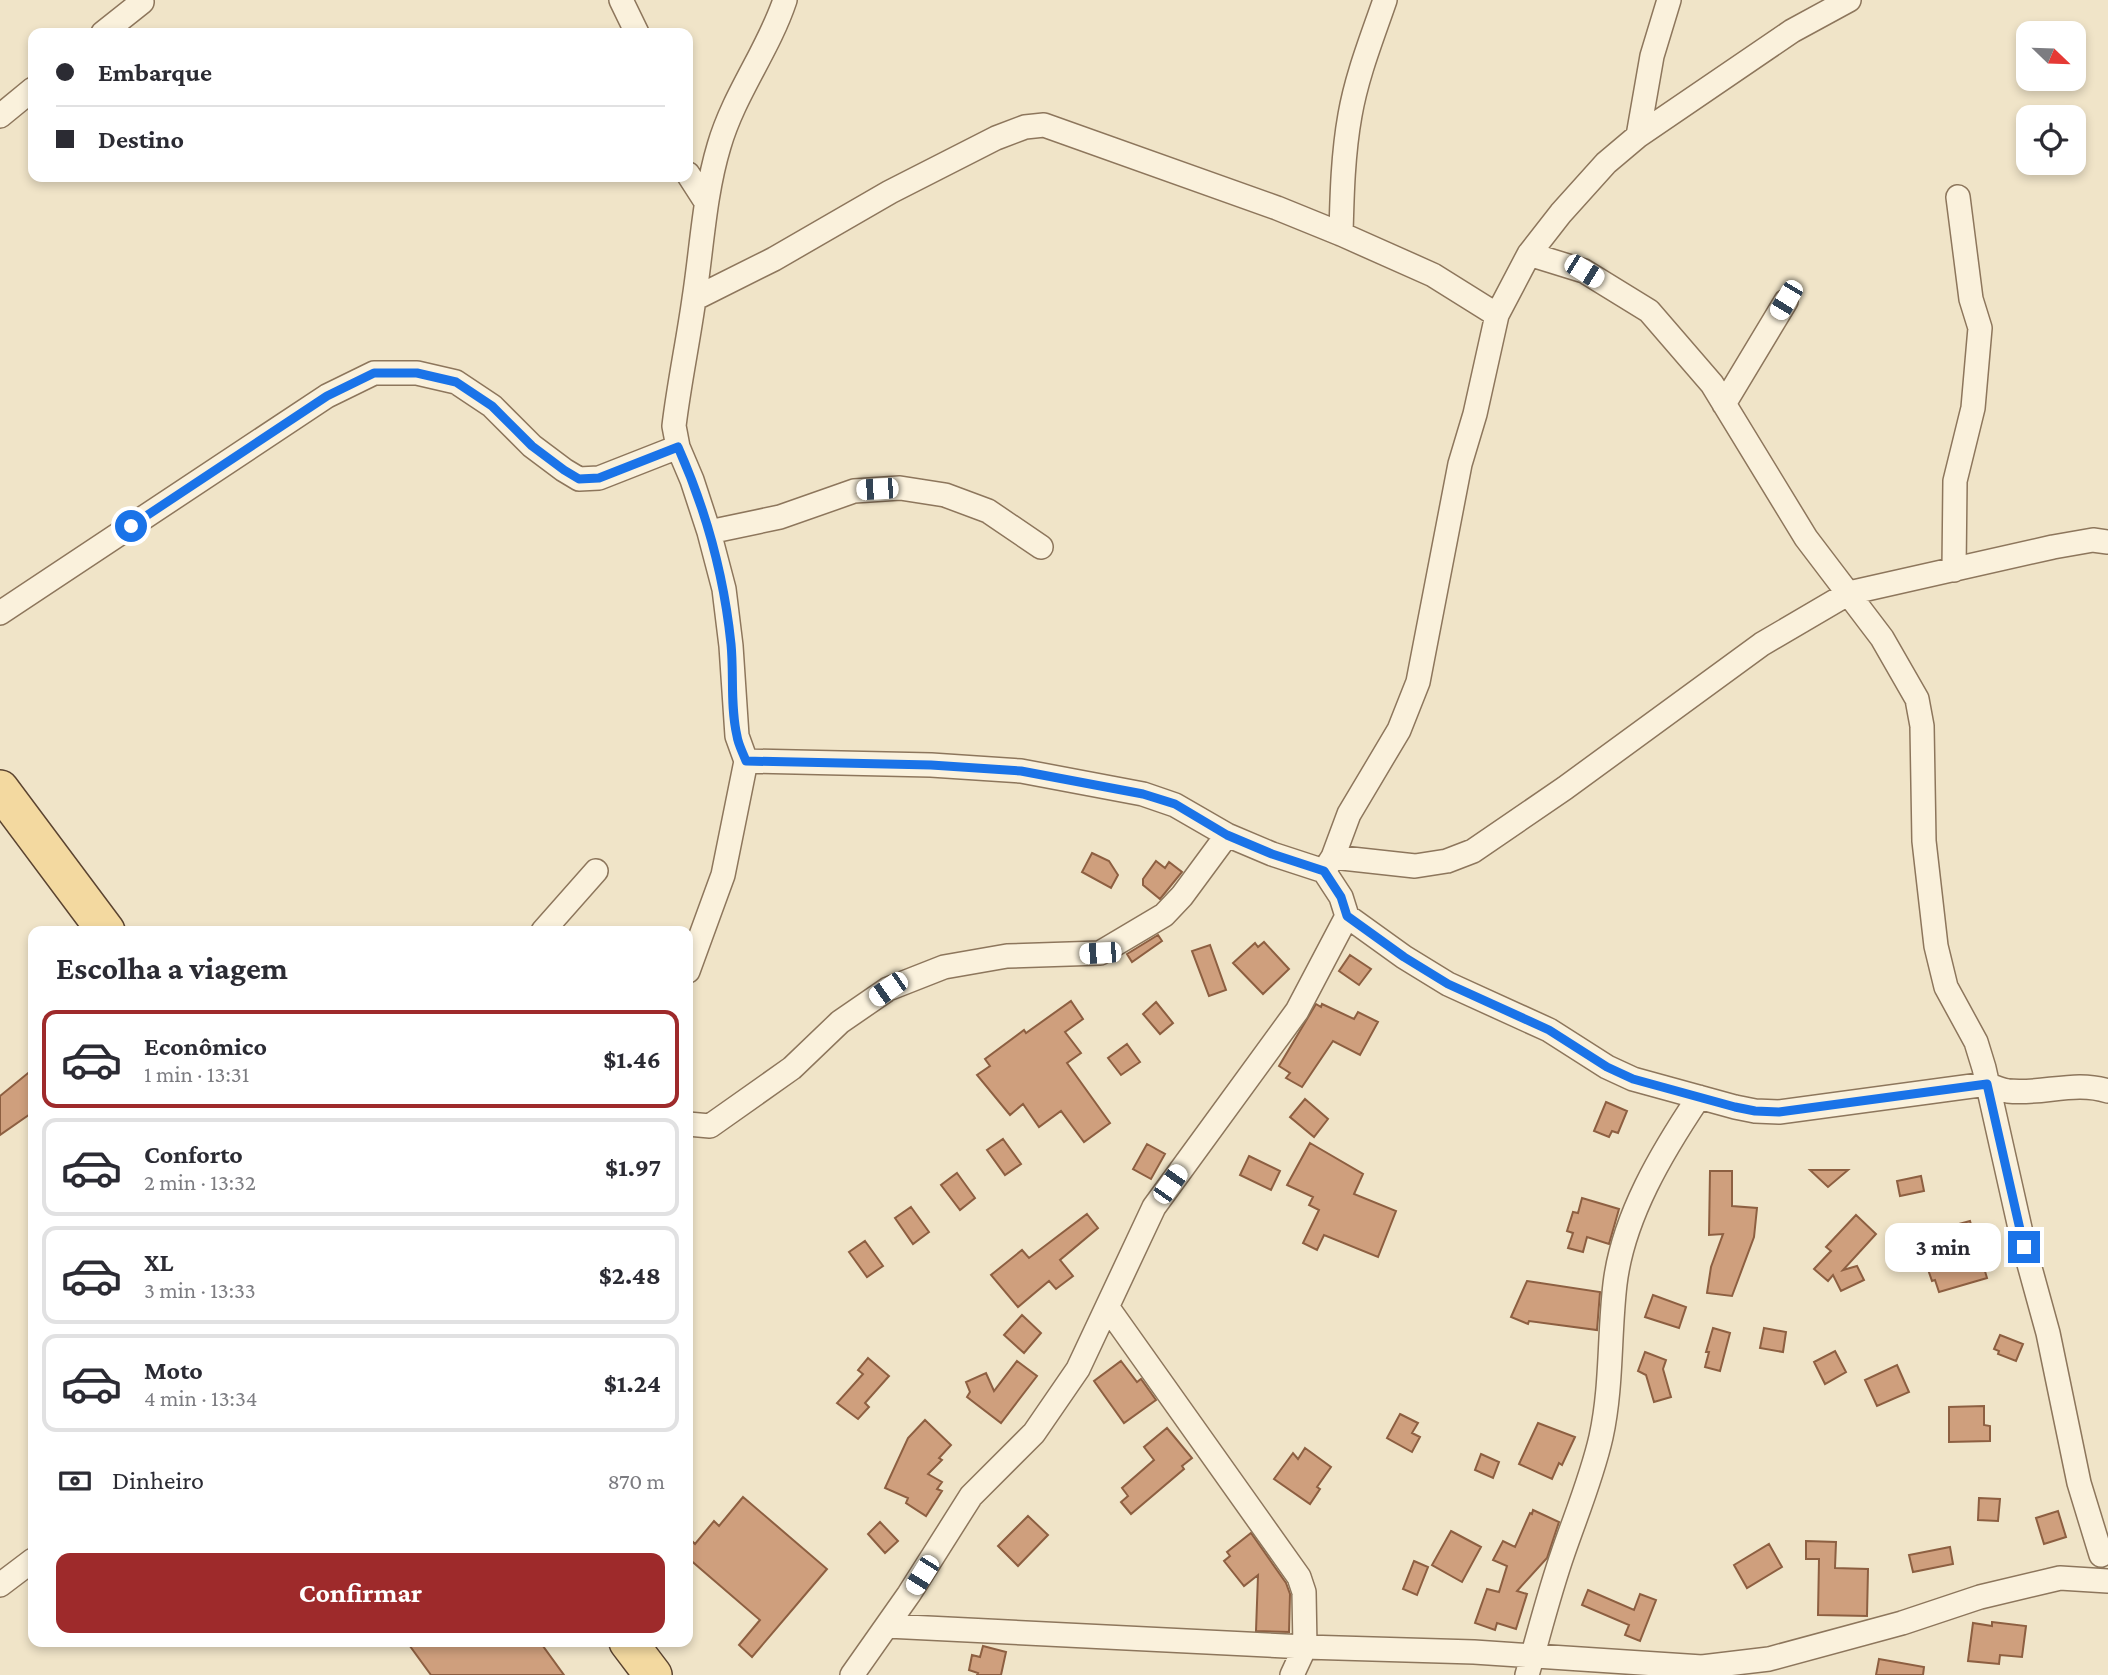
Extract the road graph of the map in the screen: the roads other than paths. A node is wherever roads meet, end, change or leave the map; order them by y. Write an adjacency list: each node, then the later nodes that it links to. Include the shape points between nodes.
1 (621, 0): 8 (street)
2 (785, 0): 14 (street, via 719,144)
3 (1385, 0): 15 (street, via 1350,113)
4 (1669, 0): 11 (street, via 1652,56)
5 (1849, 0): 11 (street, via 1792,31)
6 (142, 2): 7 (street)
7 (109, 28)
8 (635, 28)
9 (28, 93): 10 (street)
10 (0, 116)
11 (1638, 136): 16 (street, via 1606,163)
12 (693, 182): 14 (street)
13 (1958, 197): 25 (street, via 1971,299 1980,328 1973,408 1955,481)
14 (706, 202): 17 (street)
15 (1341, 234): 17 (street, via 1044,125 996,138); 19 (street, via 1433,275)
16 (1529, 254): 19 (street); 20 (street, via 1584,271 1649,311)
17 (694, 299): 21 (street, via 674,426)
18 (1786, 300): 20 (street)
19 (1497, 315): 31 (street, via 1460,464 1418,682 1399,730 1349,814)
20 (1724, 404): 26 (street, via 1806,538)
21 (678, 447): 22 (street); 27 (street, via 599,478 579,479 456,382 417,373 374,373 327,396)
22 (709, 532): 24 (street, via 780,517 854,491 900,488 945,495 988,511); 28 (street, via 724,589 737,736)
23 (2108, 542): 25 (street, via 2053,547)
24 (1041, 547)
25 (1954, 570): 26 (street)
26 (1849, 593): 31 (street, via 1762,644 1473,851 1415,866); 37 (street, via 1917,699 1922,726 1924,841 1936,946 1946,986 1976,1042)
27 (0, 613)
28 (746, 761): 30 (street, via 1021,771 1143,794 1175,804); 36 (street, via 723,875)
29 (0, 789): 34 (main road)
30 (1227, 835): 31 (street, via 1272,854); 40 (street, via 1164,915 1100,953 1007,956 944,967 888,989 840,1022 792,1068 710,1126)
31 (1328, 864): 33 (street)
32 (596, 871): 35 (street)
33 (1347, 916): 39 (street, via 1448,984 1549,1030 1607,1067); 41 (street, via 1297,1011 1154,1207)
34 (102, 926)
35 (547, 926)
36 (693, 957)
37 (1987, 1084): 38 (street, via 2006,1091 2077,1086); 39 (street, via 1779,1112); 42 (street, via 2048,1333 2078,1483)
38 (2108, 1091)
39 (1699, 1097): 50 (street, via 1666,1148 1622,1249 1600,1441)
40 (693, 1125)
41 (1108, 1307): 47 (street, via 1078,1369 1034,1433 971,1496); 49 (street, via 1299,1577 1304,1592)
42 (2105, 1552): 44 (street)
43 (28, 1564): 46 (street)
44 (2060, 1578): 45 (street); 51 (street, via 1769,1659)
45 (2108, 1581)
46 (0, 1585)
47 (887, 1626): 49 (street); 53 (street)
48 (632, 1647): 52 (main road)
49 (1305, 1647): 50 (street, via 1474,1652); 54 (street)
50 (1530, 1666): 51 (street)
51 (1701, 1671)
52 (653, 1675)
53 (852, 1675)
54 (1292, 1675)

